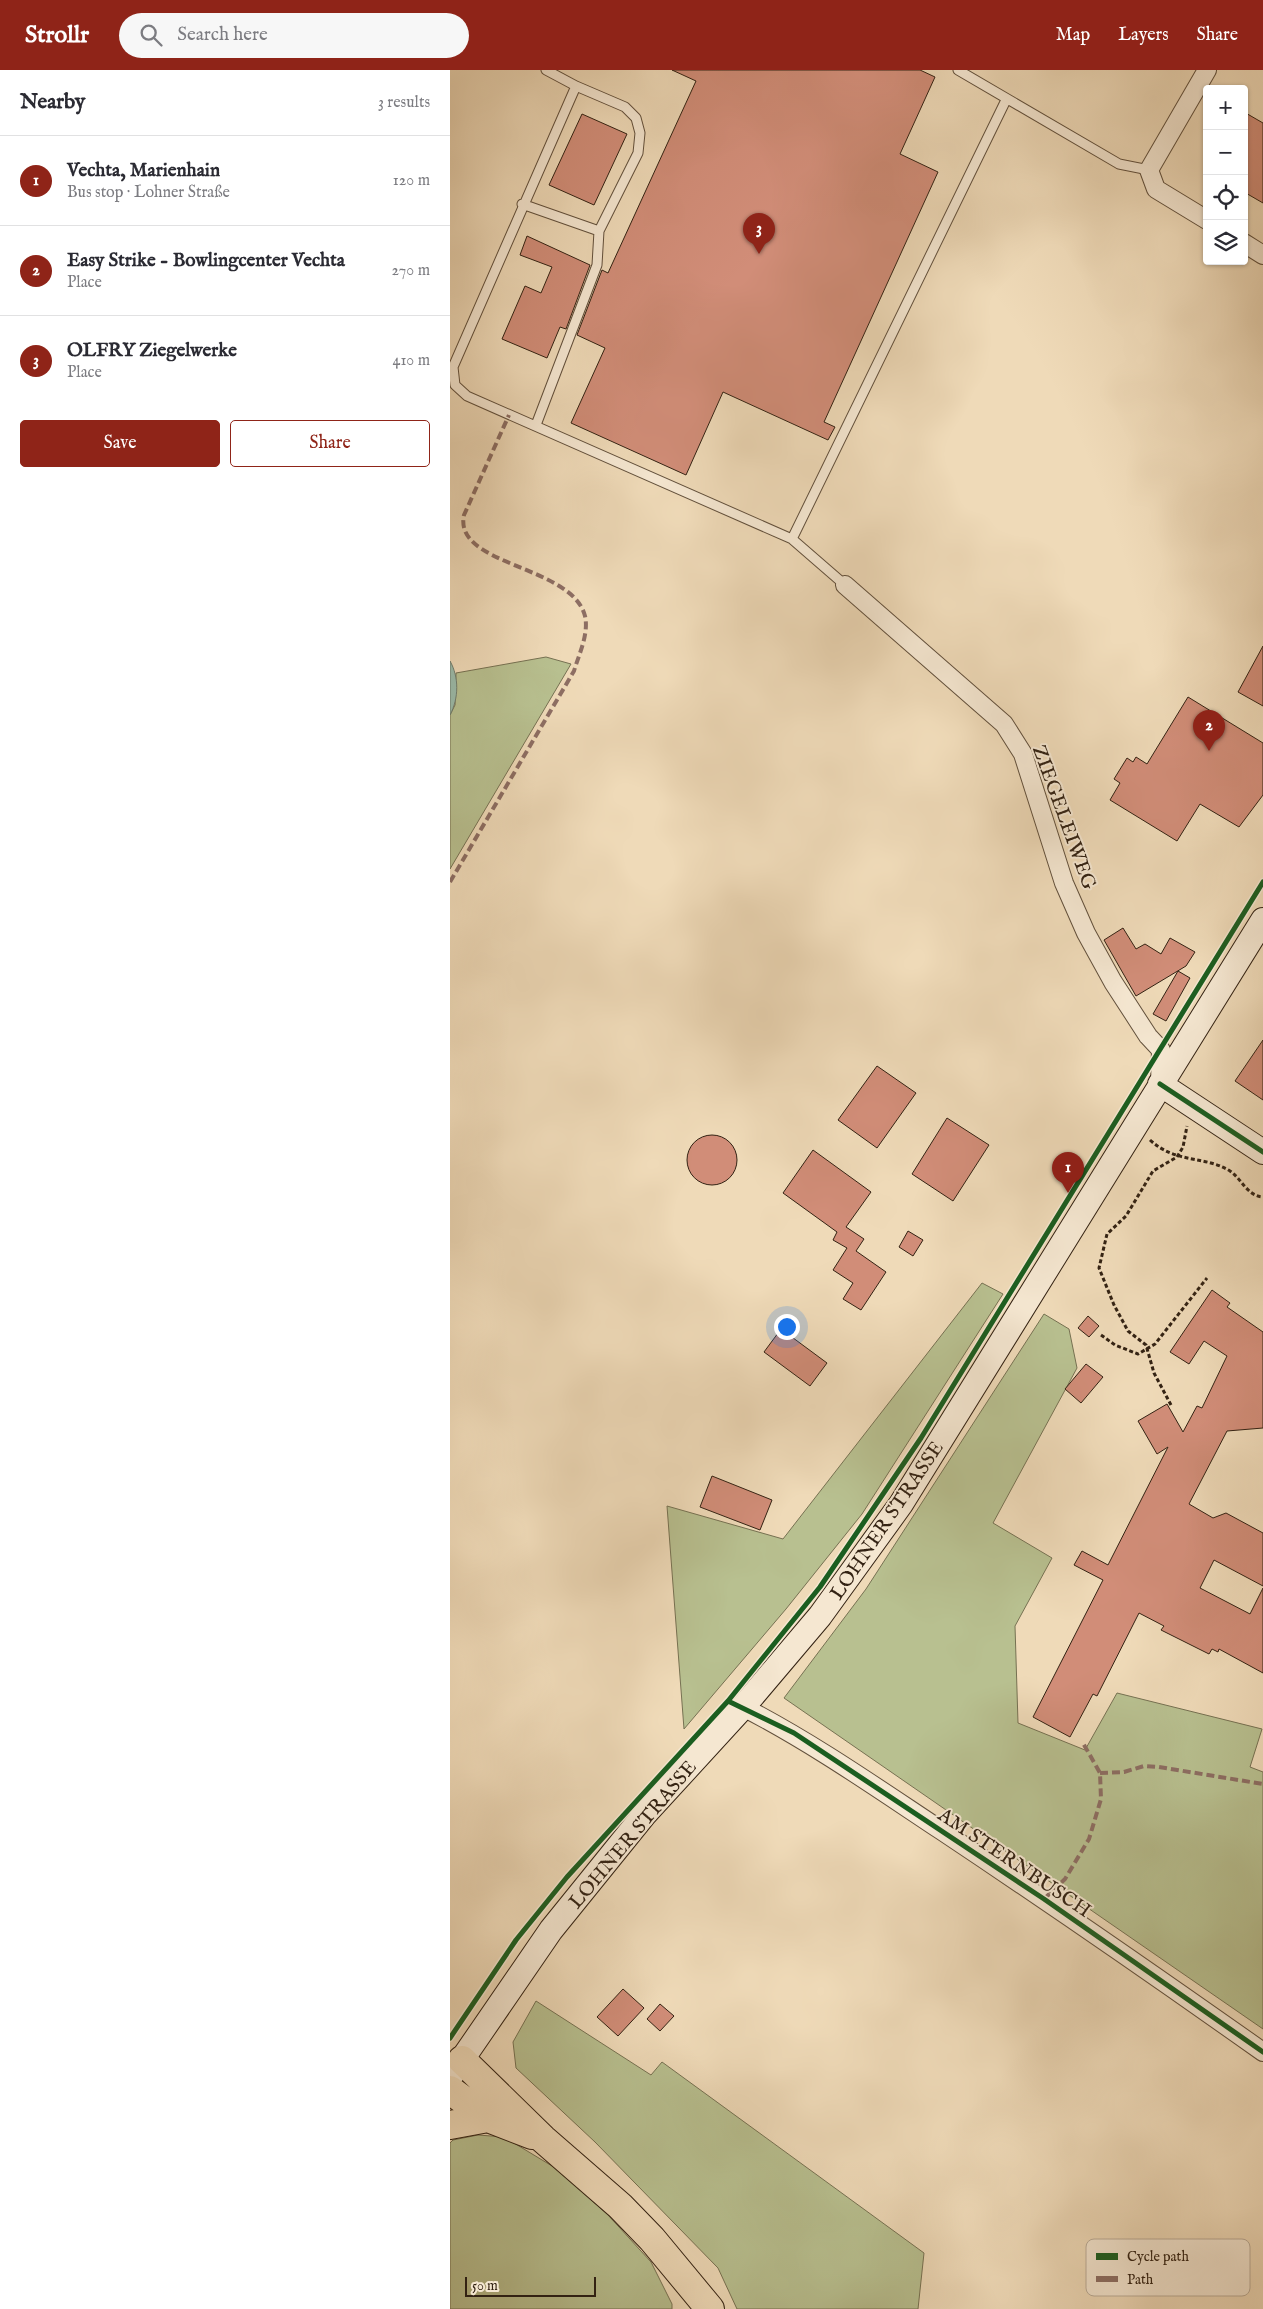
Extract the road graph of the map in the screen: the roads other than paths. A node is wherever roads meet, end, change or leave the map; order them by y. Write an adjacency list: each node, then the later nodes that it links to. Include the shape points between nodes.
1 (546, 70): 4 (lane)
2 (958, 70): 5 (lane)
3 (1207, 70): 6 (street)
4 (576, 86): 7 (lane); 9 (lane, via 625,107 636,118 640,133 638,153)
5 (1006, 100): 6 (lane, via 1119,164); 13 (lane)
6 (1149, 170): 8 (street, via 1156,189)
7 (522, 204): 9 (lane); 12 (lane, via 453,367 455,385 467,396)
8 (1203, 218)
9 (599, 231): 12 (lane, via 597,265)
10 (1248, 246): 11 (street)
11 (1263, 255)
12 (536, 425): 13 (lane)
13 (792, 539): 14 (lane)
14 (845, 585): 16 (street, ZIEGELEIWEG, via 1004,724 1023,754 1064,883 1086,933 1113,982 1148,1036 1161,1050)
15 (1263, 920): 16 (main road, LOHNER STRASSE)
16 (1160, 1084): 17 (main road); 18 (main road, LOHNER STRASSE, via 1136,1128 901,1504 820,1616)
17 (1263, 1152)
18 (743, 1707): 19 (street, AM STERNBUSCH, via 794,1733 912,1811); 20 (main road, LOHNER STRASSE, via 644,1815 551,1930)
19 (1263, 2052)
20 (453, 2074): 21 (main road); 23 (main road)
21 (488, 2118): 22 (main road); 23 (main road)
22 (450, 2125)
23 (543, 2139): 24 (main road, via 620,2206)
24 (676, 2269): 25 (main road); 26 (main road)
25 (685, 2309)
26 (710, 2309)

